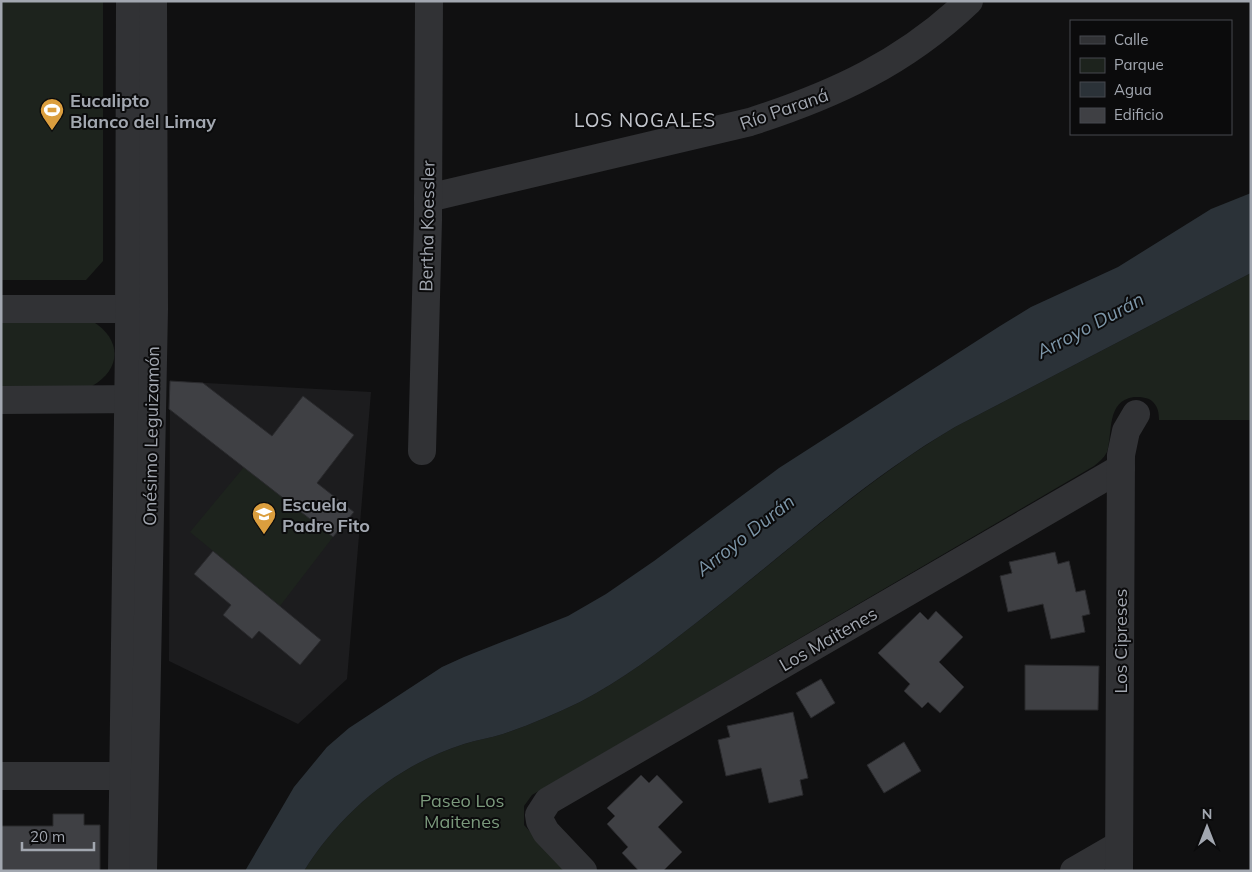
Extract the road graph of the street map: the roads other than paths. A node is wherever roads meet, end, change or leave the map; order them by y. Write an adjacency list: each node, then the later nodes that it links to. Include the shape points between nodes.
1 (130, 1): 7 (street, Onésimo Leguizamón)
2 (153, 1): 7 (street, Onésimo Leguizamón)
3 (429, 1): 5 (street, Bertha Koessler)
4 (969, 1): 5 (street, Río Paraná, via 941,27 901,56 833,92 790,109 750,122)
5 (428, 198): 11 (street, Bertha Koessler)
6 (1, 309): 7 (street)
7 (142, 309): 8 (street, Onésimo Leguizamón)
8 (140, 399): 9 (street); 14 (street, Onésimo Leguizamón)
9 (1, 400)
10 (1136, 414): 12 (street, Los Cipreses, via 1124,438)
11 (422, 451)
12 (1121, 468): 15 (street, Los Cipreses); 18 (street, Los Maitenes, via 548,802 539,815 542,828)
13 (1, 776): 14 (street)
14 (134, 776): 16 (street, Onésimo Leguizamón); 17 (street, Onésimo Leguizamón)
15 (1119, 858): 19 (street)
16 (122, 871)
17 (143, 871)
18 (583, 871)
19 (1074, 871)

